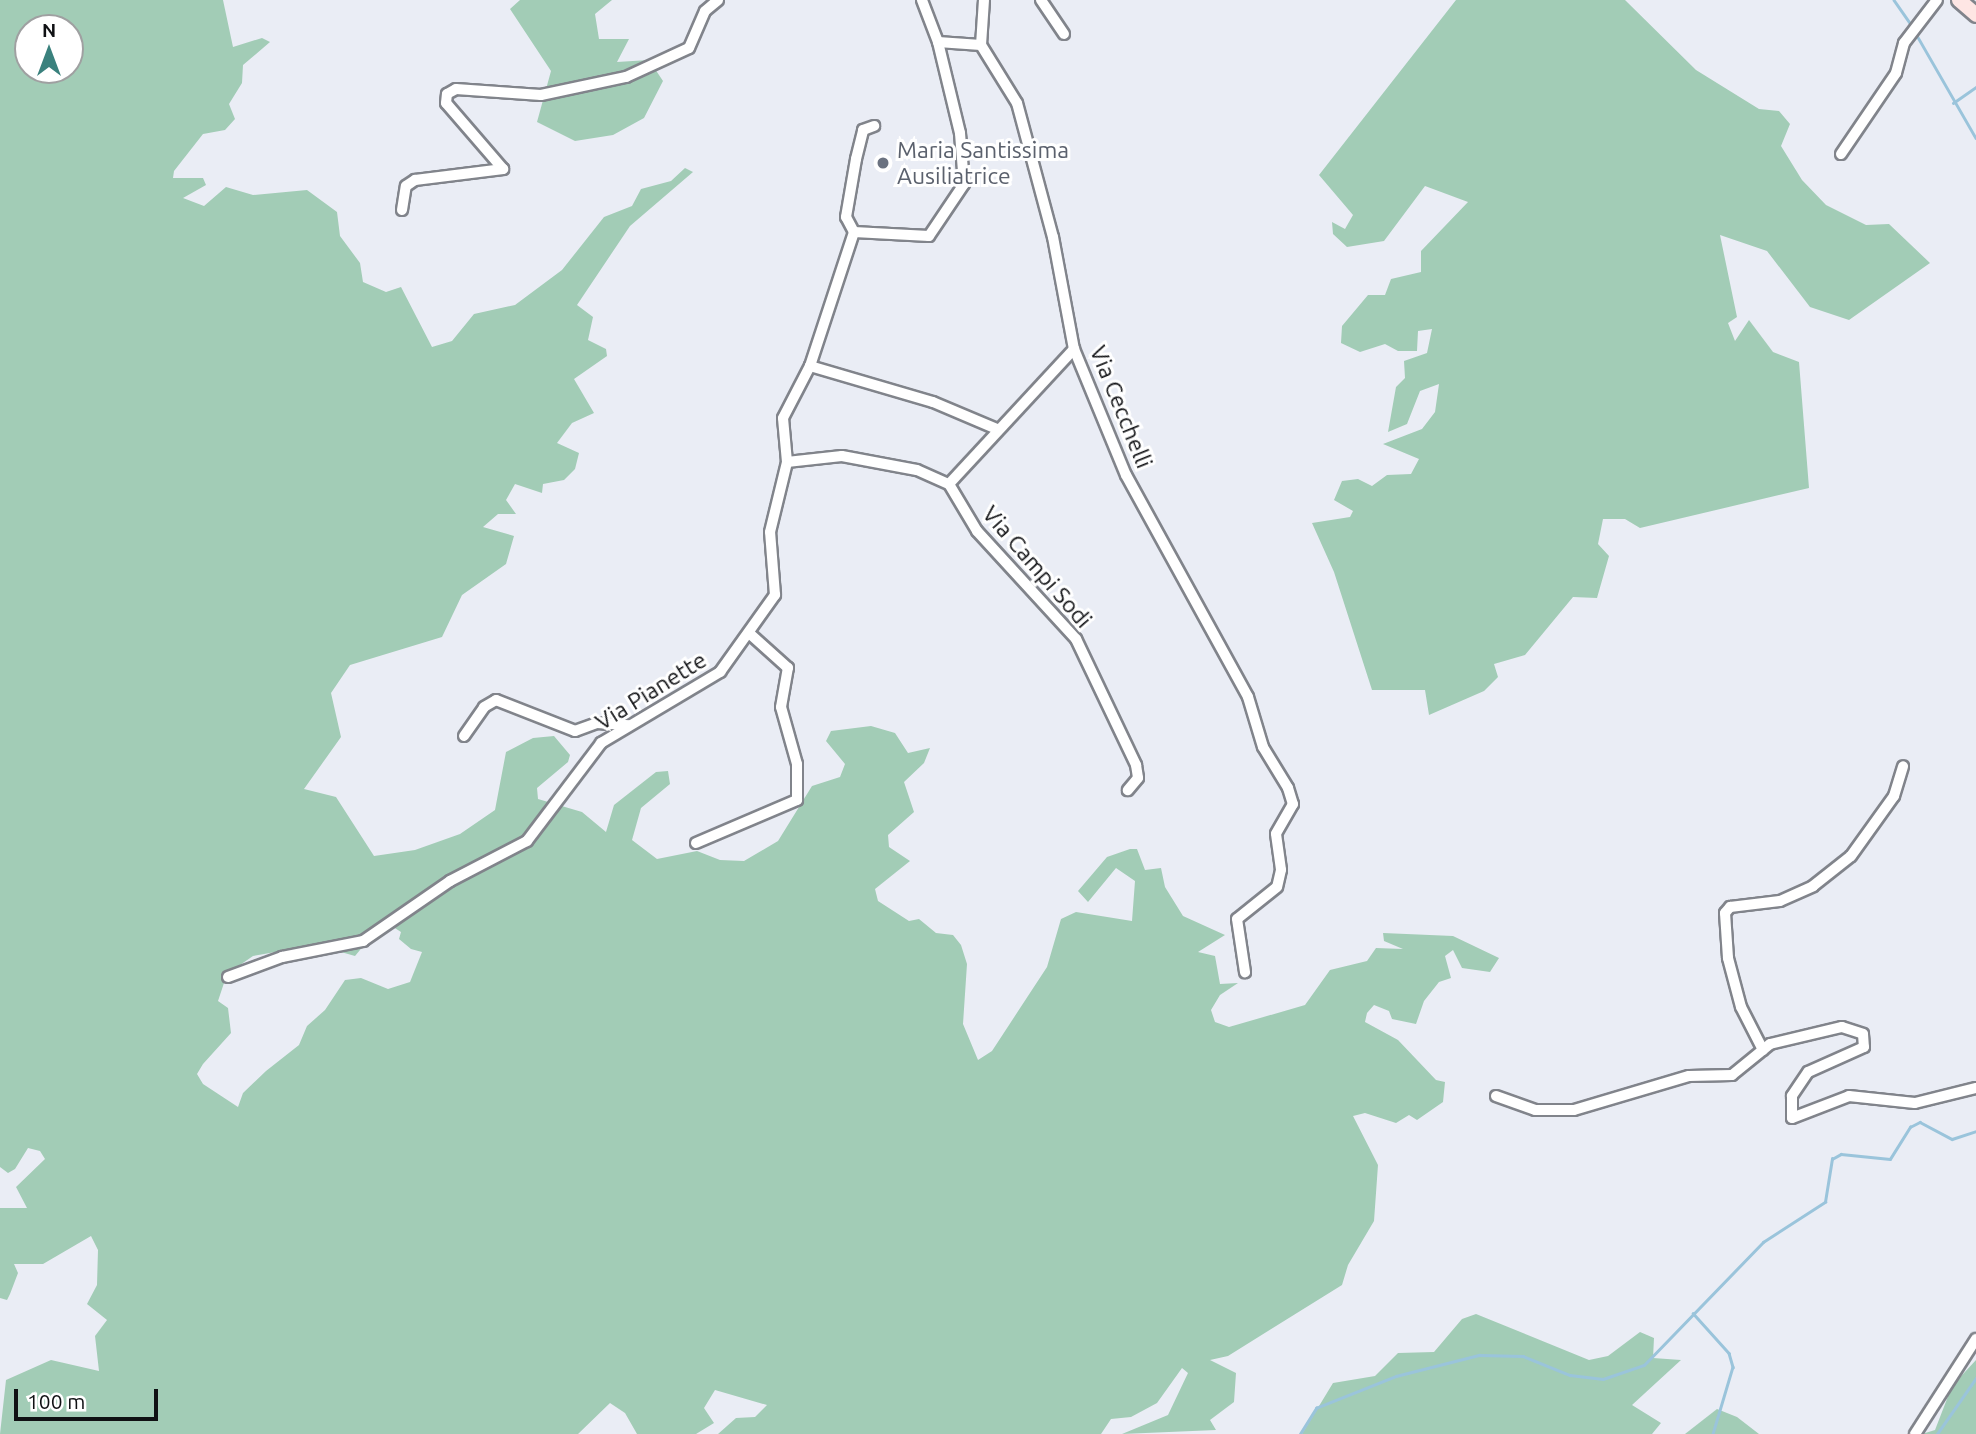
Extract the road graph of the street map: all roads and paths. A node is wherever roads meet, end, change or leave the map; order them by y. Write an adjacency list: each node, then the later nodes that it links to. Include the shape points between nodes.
1 (718, 0): 13 (street, via 705,11 689,48 626,77 541,95 456,89 447,94 446,103 503,169 415,180 406,186)
2 (922, 0): 9 (street)
3 (984, 0): 10 (street)
4 (1041, 0): 8 (street)
5 (1937, 0): 12 (street, via 1904,43 1896,72)
6 (1959, 0): 7 (main road)
7 (1976, 16)
8 (1064, 34)
9 (939, 42): 10 (street); 14 (street, via 960,133 964,184 929,236)
10 (981, 45): 15 (street, Via Cecchelli, via 1017,103 1026,132)
11 (874, 126): 14 (street, via 863,130 856,159 846,217)
12 (1841, 154)
13 (402, 211)
14 (854, 232): 16 (street, Via Pianette)
15 (1074, 349): 17 (street); 26 (street, Via Cecchelli, via 1126,475 1248,697 1263,747 1293,804 1276,834 1281,870 1277,887 1237,919)
16 (810, 366): 17 (street, via 933,402); 18 (street, Via Pianette, via 783,418)
17 (997, 429): 19 (street)
18 (786, 462): 19 (street, via 842,456 917,470); 20 (street, Via Pianette, via 770,532 775,596)
19 (949, 484): 24 (street, Via Campi Sodi, via 976,531 1076,639 1136,765 1138,778)
20 (749, 633): 21 (street, Via Pianette, via 720,672); 25 (street, via 788,668 781,707 797,764 797,800)
21 (629, 725): 22 (street, via 597,723 575,731 496,701 484,707); 27 (street, Via Pianette, via 582,762 527,841 450,881 363,941 290,954)
22 (464, 736)
23 (1903, 766): 28 (street, via 1894,796 1851,856 1791,896 1730,907 1725,914 1728,958 1741,1007)
24 (1128, 790)
25 (696, 843)
26 (1245, 972)
27 (228, 977)
28 (1763, 1050): 29 (street, via 1829,1027 1853,1030 1865,1040 1855,1053 1817,1065 1800,1080 1789,1108 1796,1119 1849,1096 1915,1103); 30 (street, via 1732,1075 1689,1076 1574,1110 1535,1110)
29 (1976, 1088)
30 (1496, 1096)
31 (1976, 1339): 32 (street)
32 (1915, 1434)

